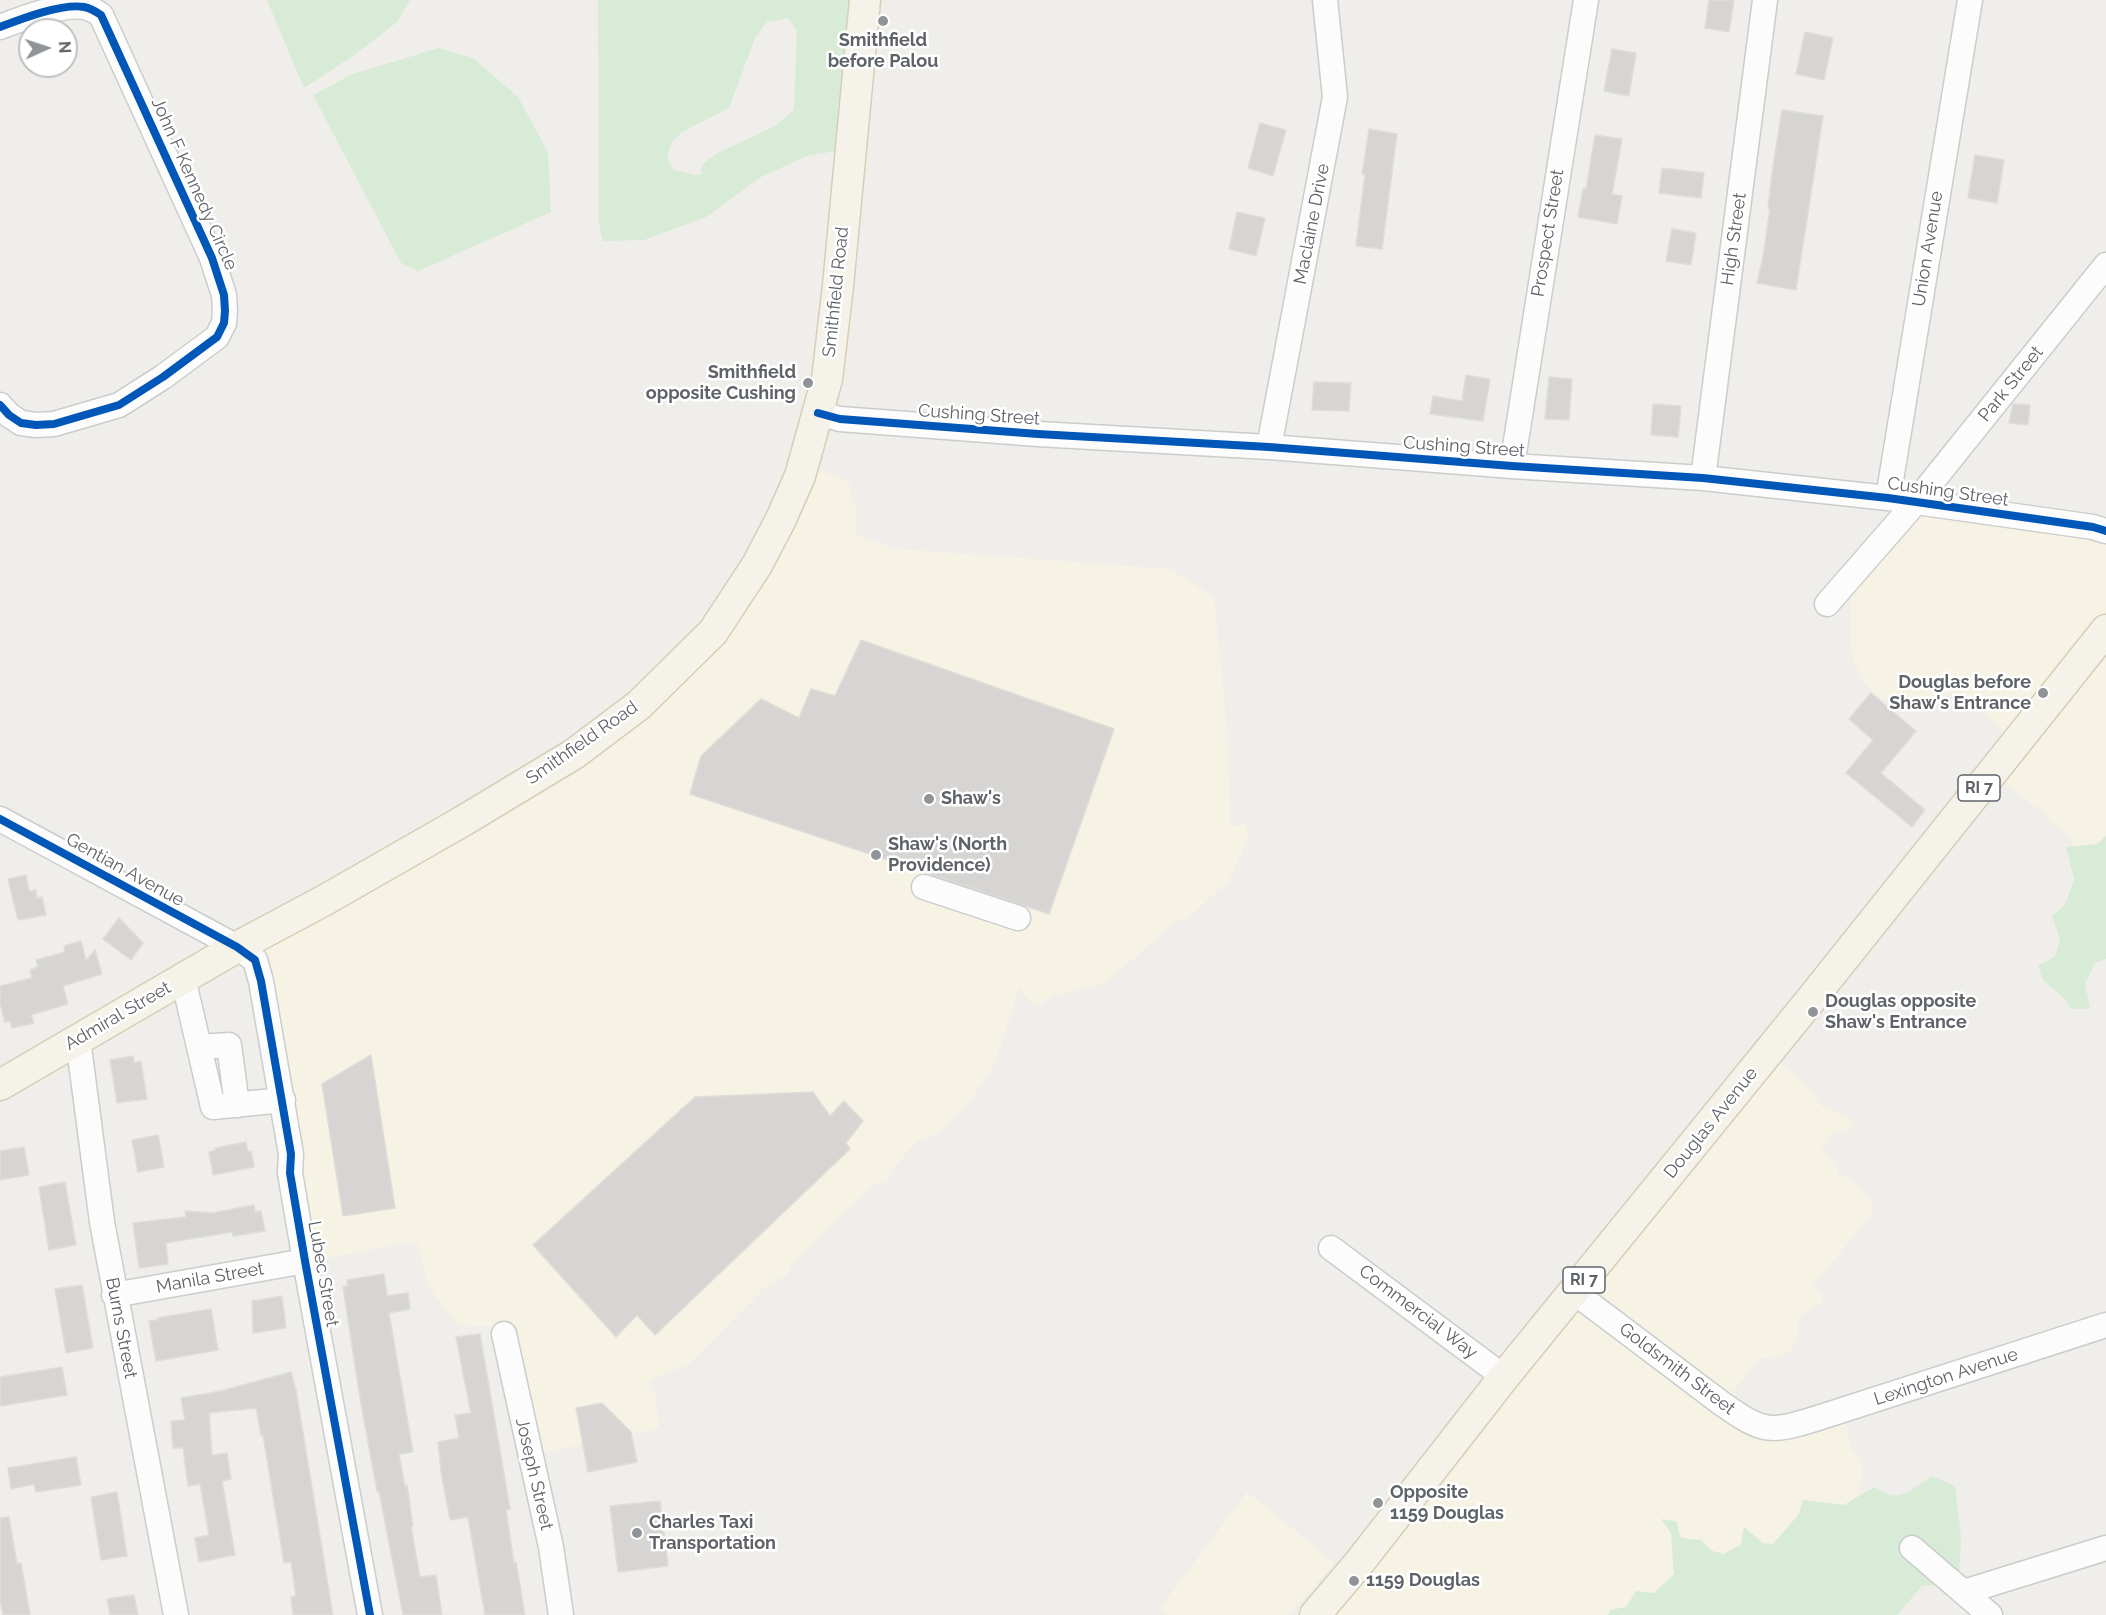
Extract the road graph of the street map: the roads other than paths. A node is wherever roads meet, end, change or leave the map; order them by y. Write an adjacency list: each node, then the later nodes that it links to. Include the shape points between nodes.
1 (865, 0): 9 (main road, Smithfield Road, via 838,286 827,379)
2 (1325, 0): 10 (street, Maclaine Drive, via 1335,97 1332,121)
3 (1586, 0): 11 (street, Prospect Street)
4 (1765, 0): 12 (street, High Street)
5 (1970, 0): 13 (street, Union Avenue)
6 (0, 27): 8 (street, John F Kennedy Circle, via 72,7 82,6 101,15 212,258 222,286 225,311 217,337 119,405 54,424 36,425 21,423)
7 (2106, 265): 14 (street, Park Street)
8 (0, 405)
9 (818, 413): 10 (street, Cushing Street, via 840,419 1038,434); 21 (main road, Smithfield Road, via 800,476 757,565 713,632 639,705 574,754 463,821)
10 (1269, 447): 11 (street, Cushing Street)
11 (1512, 466): 12 (street, Cushing Street)
12 (1703, 478): 13 (street, Cushing Street)
13 (1888, 498): 14 (street, Cushing Street)
14 (1915, 503): 15 (street, Cushing Street); 16 (street, Park Street)
15 (2106, 531)
16 (1827, 604)
17 (2106, 630): 28 (main road, Douglas Avenue / RI 7)
18 (0, 819): 21 (street, Gentian Avenue)
19 (924, 887): 20 (street)
20 (1018, 918)
21 (237, 946): 22 (main road, Admiral Street); 25 (street, Lubec Street, via 255,960)
22 (183, 978): 23 (main road, Admiral Street); 25 (street, via 213,1107)
23 (78, 1040): 24 (main road, Admiral Street); 29 (street, Burns Street)
24 (0, 1085)
25 (283, 1100): 27 (street, Lubec Street)
26 (1331, 1248): 32 (street, Commercial Way)
27 (305, 1261): 29 (street, Manila Street); 38 (street, Lubec Street)
28 (1574, 1292): 32 (main road, Douglas Avenue / RI 7); 33 (street, Goldsmith Street, via 1744,1420 1764,1428)
29 (114, 1294): 37 (street, Burns Street)
30 (2106, 1325): 33 (street, Lexington Avenue)
31 (504, 1334): 39 (street, Joseph Street, via 548,1535)
32 (1504, 1377): 40 (main road, Douglas Avenue / RI 7)
33 (1786, 1428)
34 (1912, 1548): 36 (street)
35 (2106, 1548): 36 (street)
36 (1964, 1592): 41 (street)
37 (176, 1615)
38 (370, 1615)
39 (561, 1615)
40 (1315, 1615)
41 (1990, 1615)

